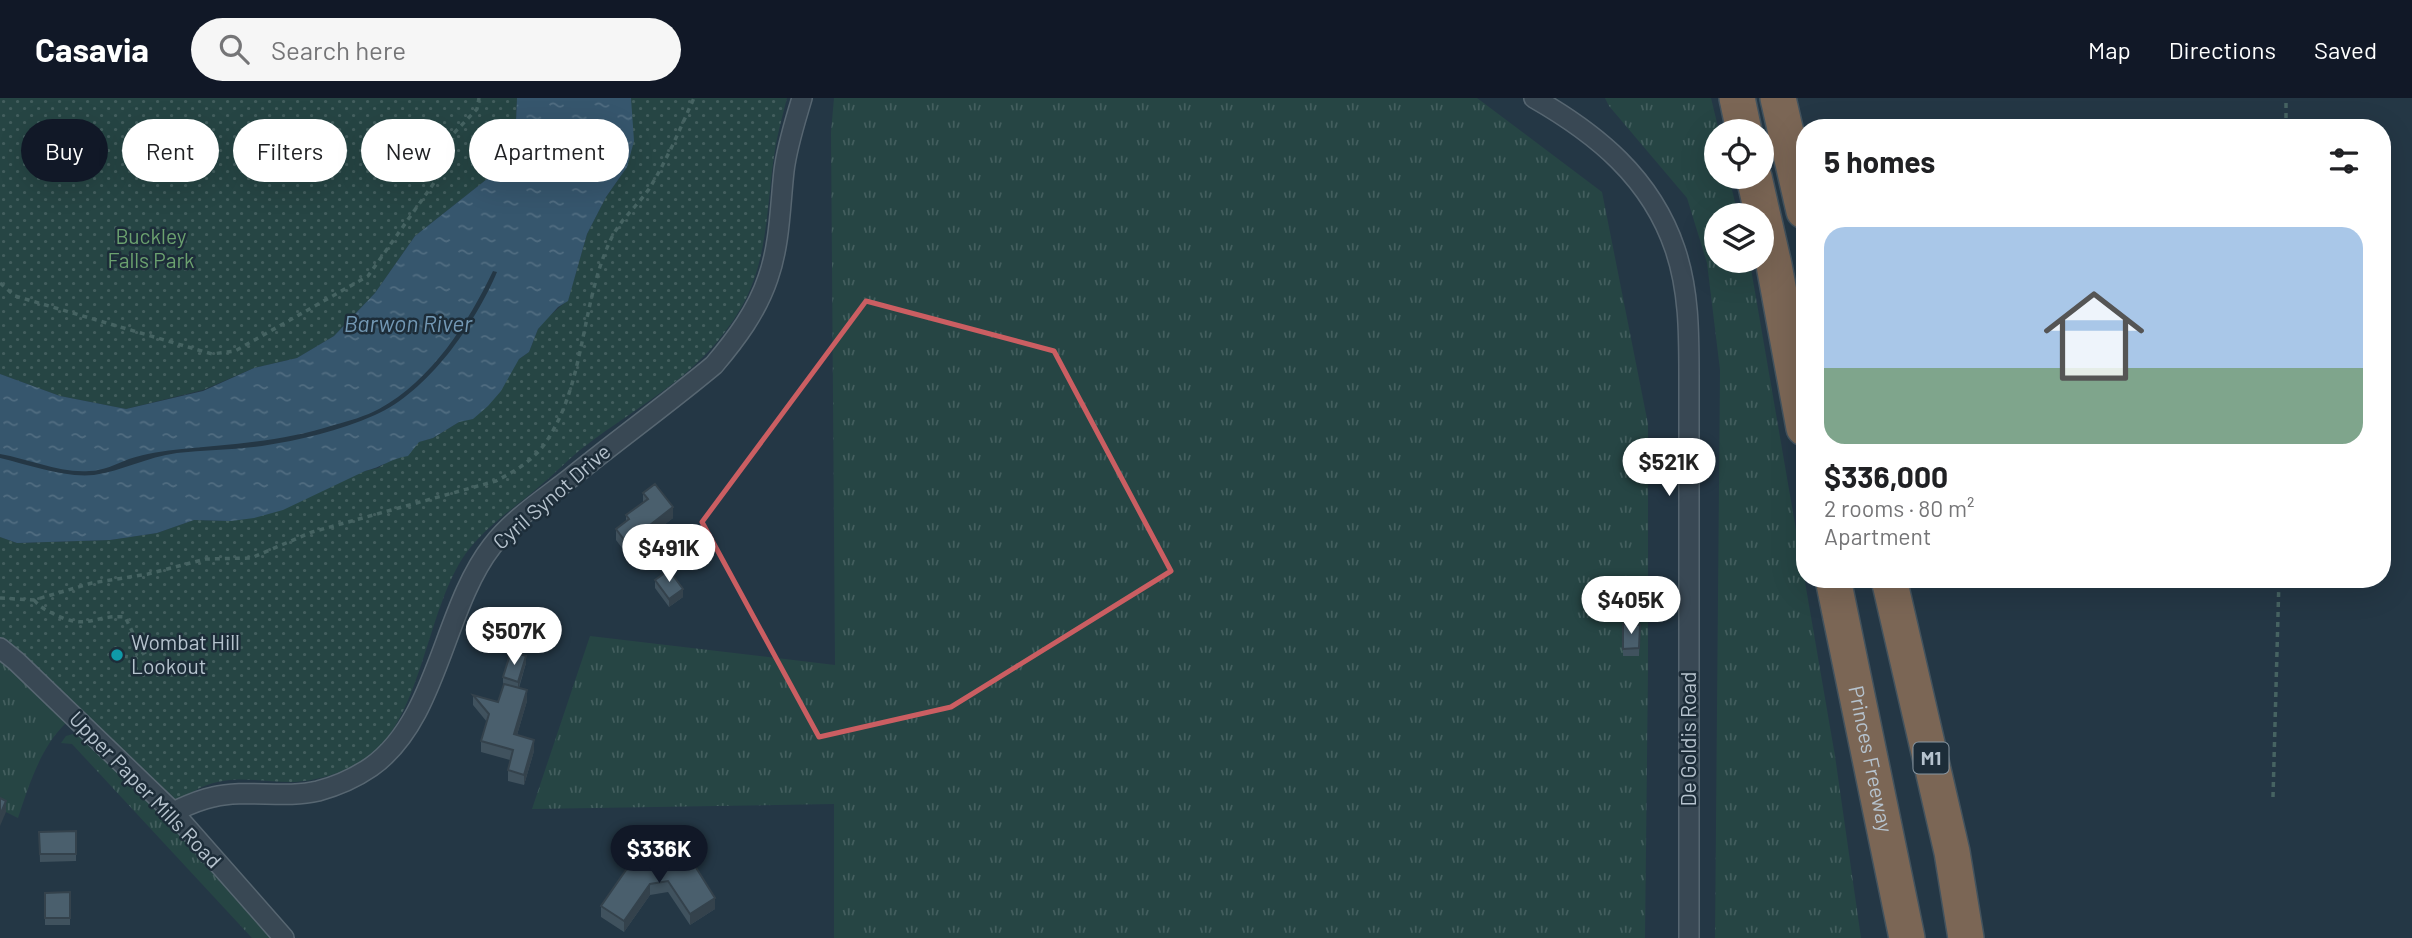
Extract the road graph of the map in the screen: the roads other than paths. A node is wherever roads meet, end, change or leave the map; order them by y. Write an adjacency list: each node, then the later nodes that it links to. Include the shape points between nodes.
1 (802, 98): 12 (street, Cyril Synot Drive, via 784,169 768,279 735,340 714,365 492,545 471,579 423,699 388,754 347,781 318,791 215,796)
2 (1534, 98): 16 (street, De Goldis Road, via 1601,142 1630,170 1656,208 1675,249 1687,303)
3 (1737, 98): 5 (highway)
4 (1778, 98): 6 (highway)
5 (1741, 119)
6 (1796, 176)
7 (1757, 189): 8 (highway)
8 (1796, 385)
9 (1835, 588): 13 (highway, Princes Freeway)
10 (1891, 588): 14 (highway, M1)
11 (0, 648): 12 (street, Upper Paper Mills Road)
12 (173, 813): 15 (street, Upper Paper Mills Road)
13 (1887, 841): 17 (highway); 18 (highway, Princes Freeway)
14 (1952, 852): 19 (highway, M1); 20 (highway)
15 (284, 938)
16 (1689, 938)
17 (1888, 938)
18 (1906, 938)
19 (1966, 938)
20 (1976, 938)

